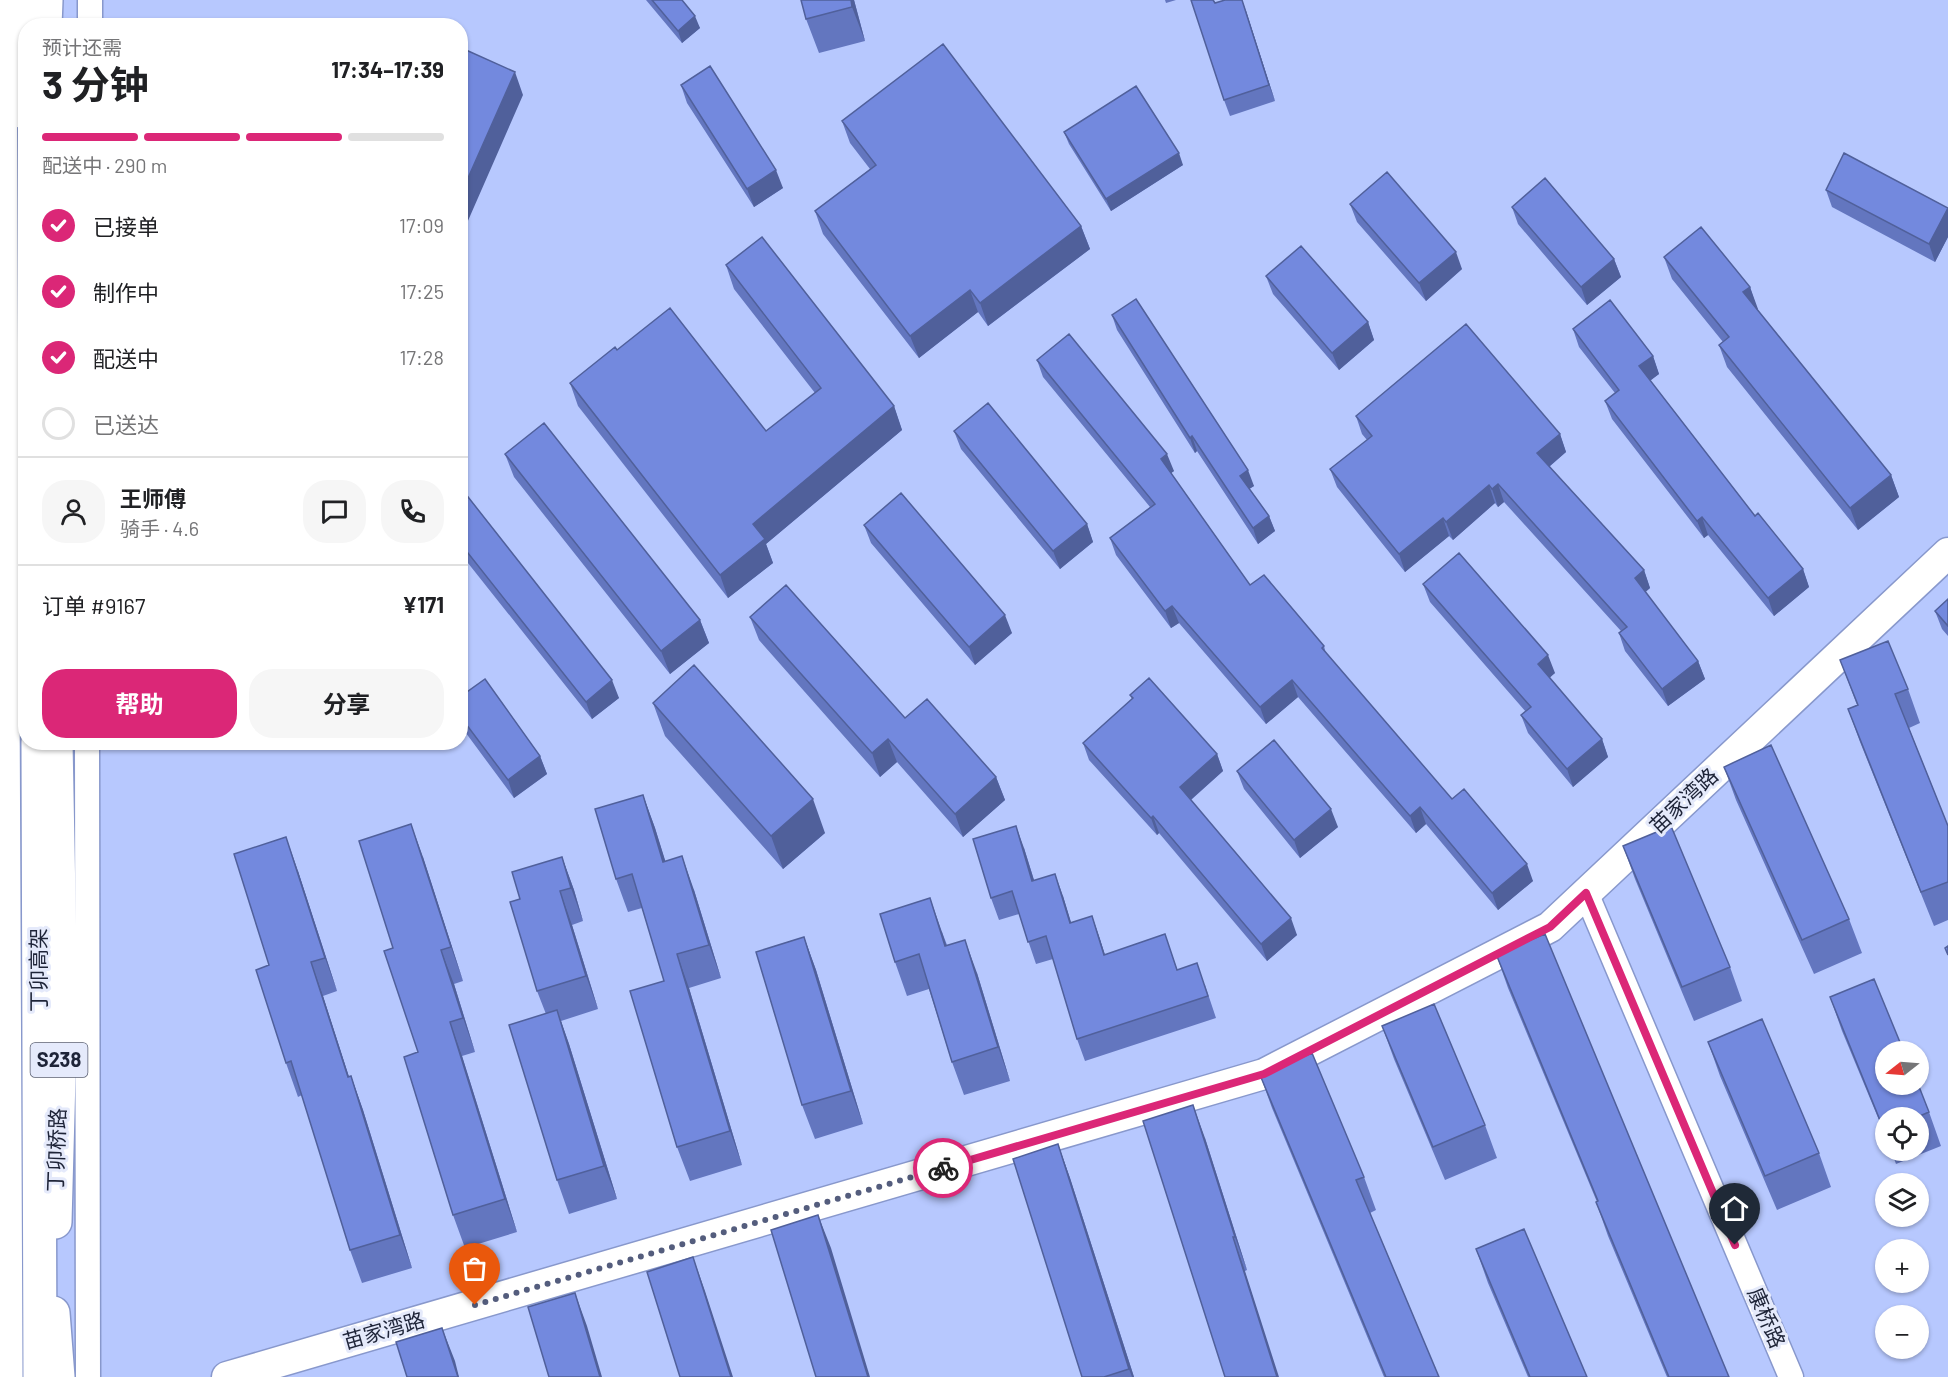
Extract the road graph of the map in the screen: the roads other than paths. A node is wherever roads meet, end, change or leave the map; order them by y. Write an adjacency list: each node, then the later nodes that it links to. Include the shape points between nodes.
1 (0, 0): 14 (main road, 丁卯高架 / S238)
2 (22, 0): 5 (main road)
3 (46, 0): 6 (main road)
4 (90, 0): 7 (street)
5 (23, 18)
6 (45, 18)
7 (90, 18)
8 (1948, 553): 12 (street, 苗家湾路)
9 (38, 750): 13 (main road, 丁卯高架 / S238)
10 (56, 750): 13 (main road, 丁卯桥路 / S238, via 61,1005 52,1300)
11 (87, 750): 15 (street)
12 (1586, 893): 16 (street, 苗家湾路, via 1550,927 1264,1074); 17 (street, 康桥路)
13 (46, 1371)
14 (6, 1377)
15 (88, 1377)
16 (226, 1377)
17 (1791, 1377)

